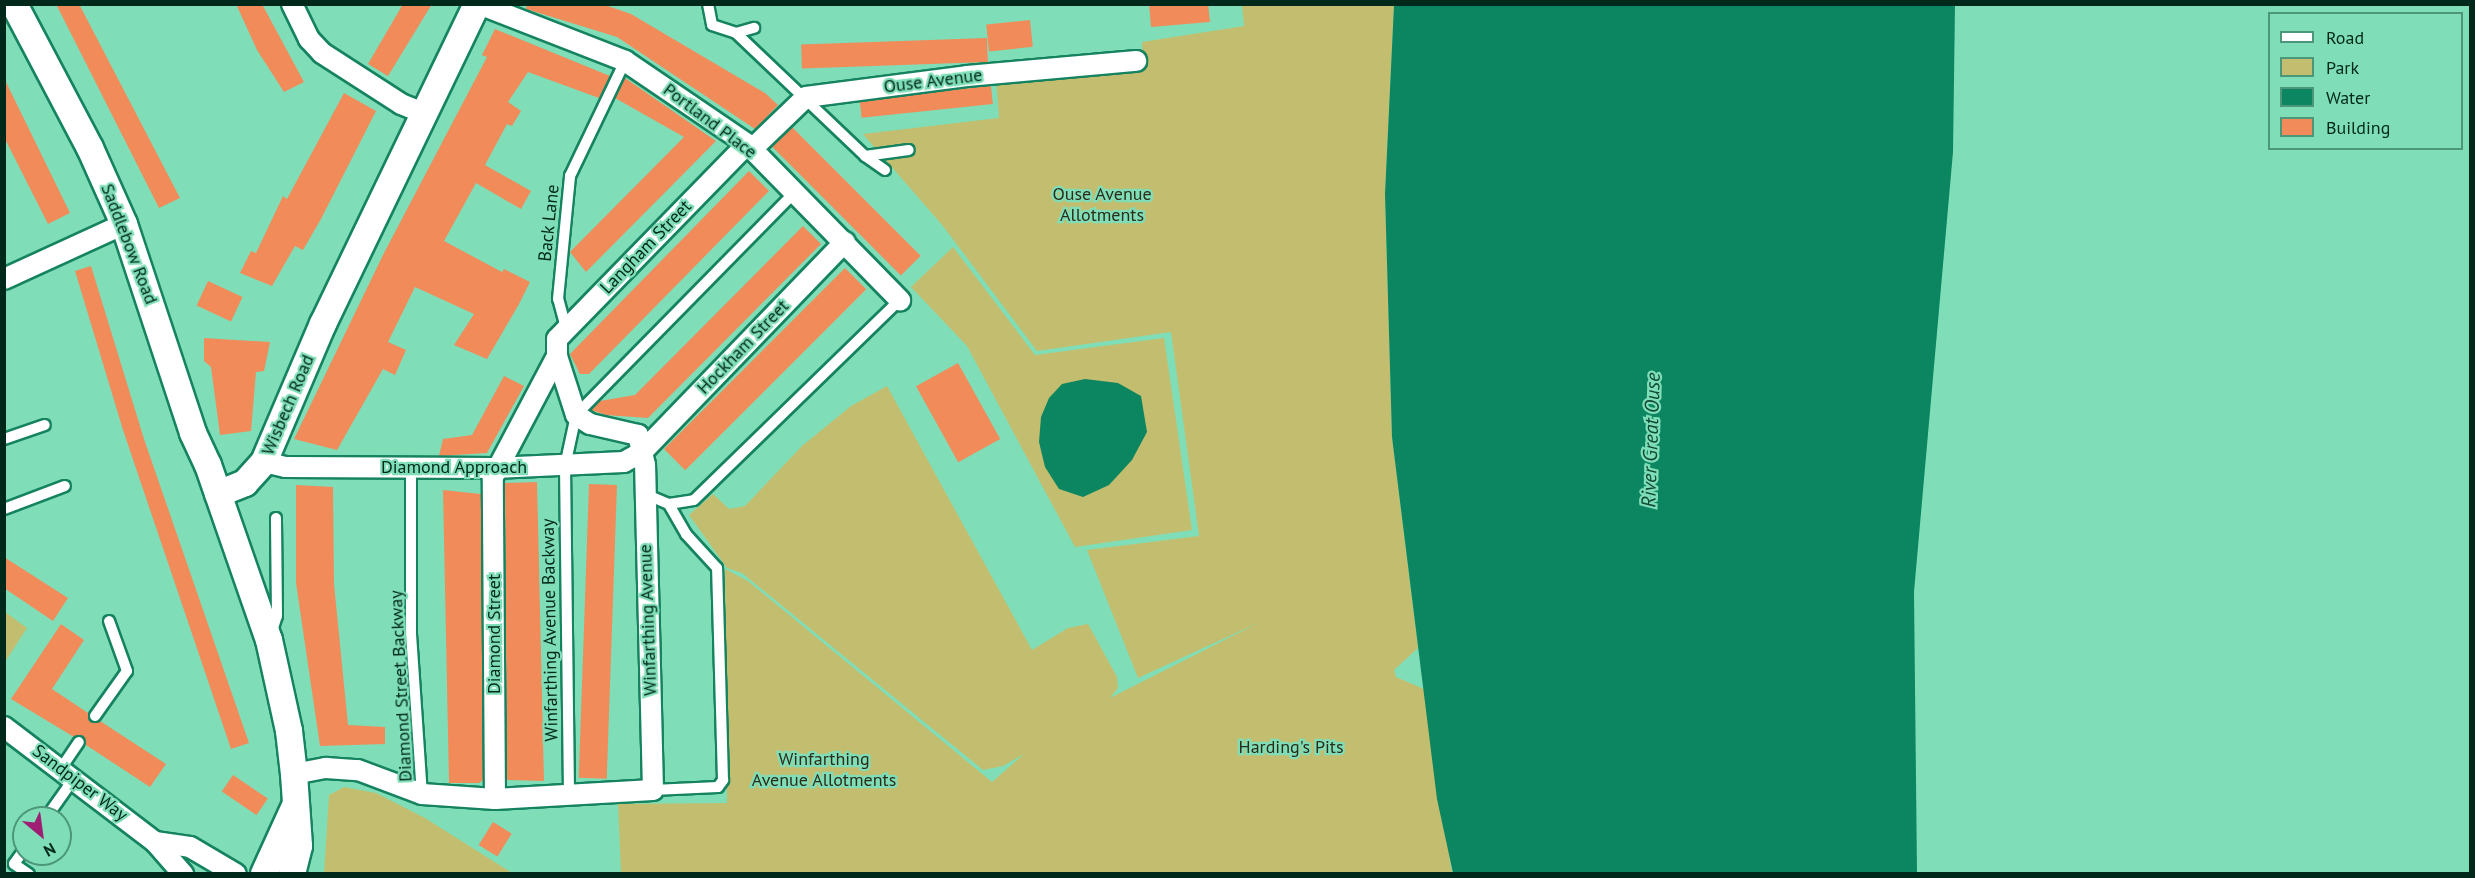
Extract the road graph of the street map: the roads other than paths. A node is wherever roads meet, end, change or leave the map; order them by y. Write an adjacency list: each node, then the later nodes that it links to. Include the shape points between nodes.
1 (14, 4): 16 (street, Saddlebow Road, via 90,148)
2 (292, 4): 10 (street, via 309,39 322,53 401,104)
3 (478, 4): 7 (street, Portland Place); 10 (street, Wisbech Road)
4 (708, 4): 6 (lane, via 712,25)
5 (754, 28): 6 (lane)
6 (736, 33): 9 (lane)
7 (626, 61): 11 (street, Portland Place); 20 (lane, Back Lane, via 570,176 558,299)
8 (1136, 61): 9 (street, Ouse Avenue, via 967,76)
9 (806, 97): 11 (street); 13 (lane)
10 (423, 113): 26 (street, Wisbech Road)
11 (750, 146): 15 (street, Portland Place); 20 (street, Langham Street)
12 (909, 150): 13 (lane)
13 (865, 156): 14 (lane)
14 (885, 170)
15 (794, 193): 17 (street, Portland Place); 22 (lane)
16 (124, 224): 18 (street); 31 (street, Saddlebow Road, via 193,433)
17 (844, 242): 19 (street, Portland Place); 25 (street, Hockham Street)
18 (4, 279)
19 (900, 300): 33 (lane, via 694,500)
20 (566, 328): 21 (street, Langham Street, via 557,339)
21 (557, 356): 22 (street); 29 (street, Langham Street)
22 (576, 415): 25 (street, via 590,424 632,431 638,435); 27 (lane, Winfarthing Avenue Backway)
23 (45, 425): 24 (lane)
24 (4, 439)
25 (642, 452): 27 (street, Diamond Approach, via 624,462); 32 (street, Winfarthing Avenue)
26 (264, 462): 28 (street, Diamond Approach, via 285,467); 31 (street, Wisbech Road, via 245,483)
27 (565, 466): 29 (street, Diamond Approach); 44 (lane, Winfarthing Avenue Backway)
28 (411, 468): 29 (street, Diamond Approach); 45 (lane, Diamond Street Backway, via 411,634)
29 (495, 468): 46 (street, Diamond Street)
30 (64, 486): 34 (lane)
31 (219, 494): 37 (street)
32 (644, 494): 33 (lane); 43 (street, Winfarthing Avenue)
33 (669, 504): 43 (lane, via 686,534 717,568 723,780 718,787)
34 (4, 509)
35 (276, 518): 37 (lane, via 277,616)
36 (109, 621): 38 (lane, via 127,671)
37 (269, 640): 42 (street)
38 (95, 716)
39 (4, 727): 41 (street, Sandpiper Way)
40 (79, 742): 41 (lane)
41 (69, 772): 47 (lane); 49 (street, Sandpiper Way)
42 (294, 774): 45 (street, via 326,768 358,770); 48 (street)
43 (653, 790): 44 (street)
44 (569, 793): 46 (street)
45 (422, 794): 46 (street)
46 (495, 799)
47 (52, 806)
48 (296, 806): 52 (street); 53 (street, via 299,846)
49 (155, 842): 50 (street, Sandpiper Way); 51 (street, via 190,847)
50 (183, 873)
51 (236, 873)
52 (264, 873)
53 (292, 873)

